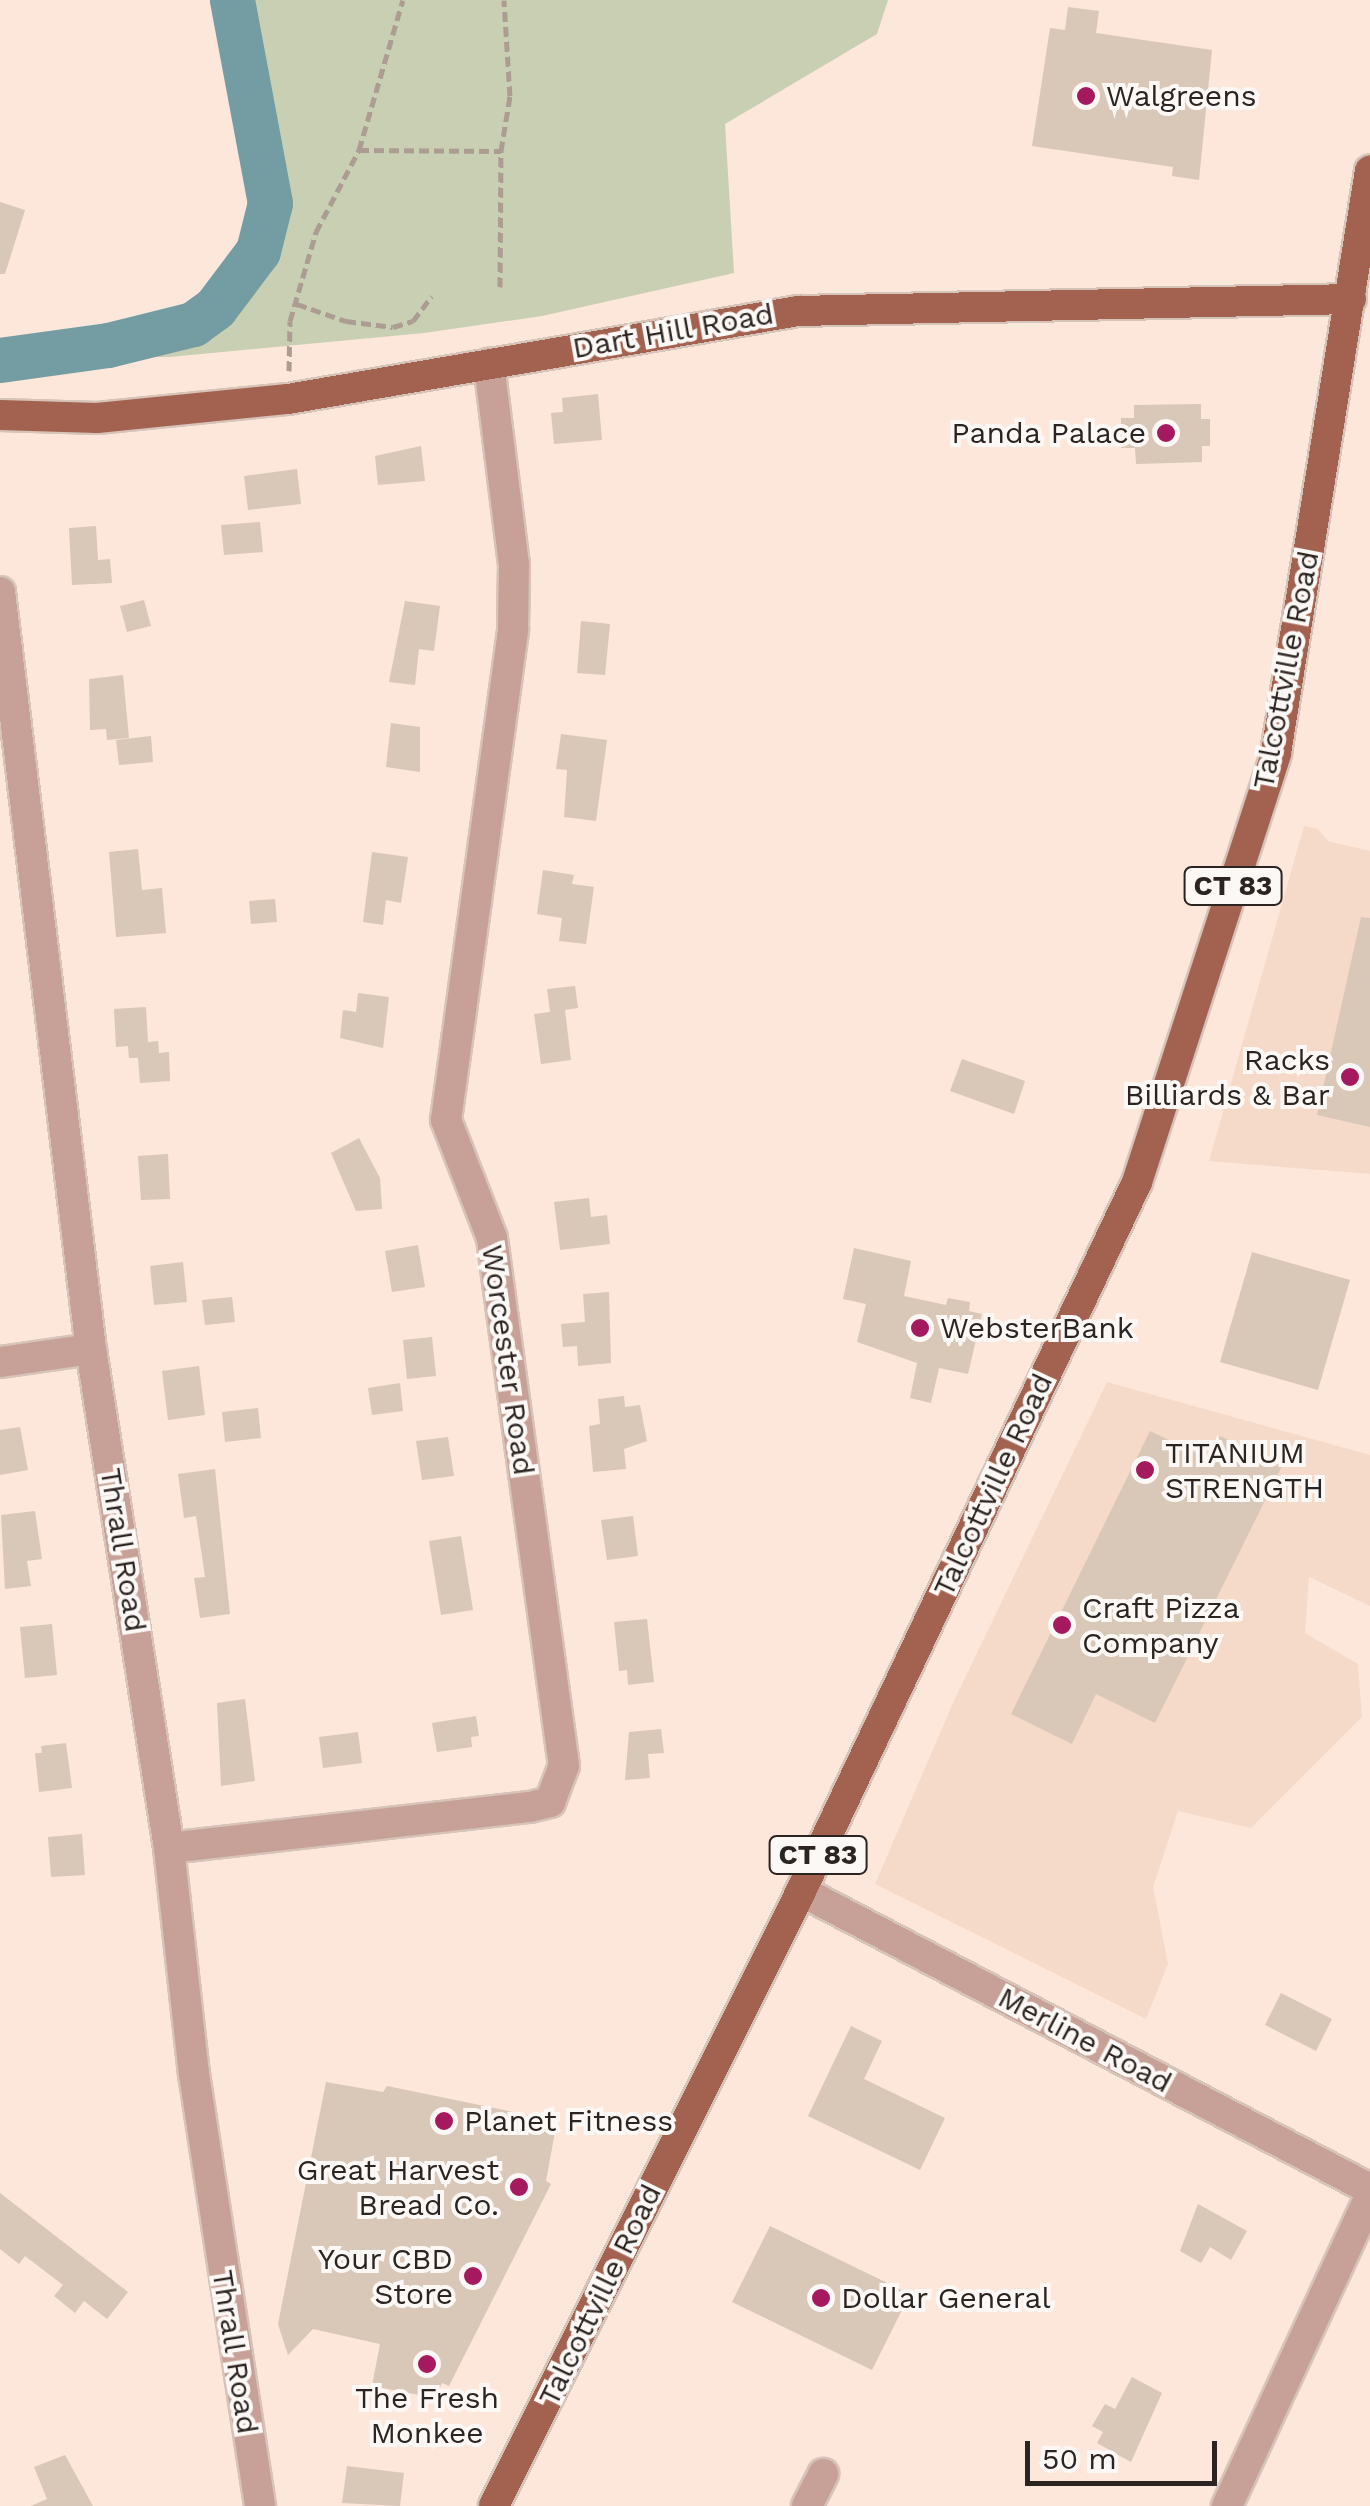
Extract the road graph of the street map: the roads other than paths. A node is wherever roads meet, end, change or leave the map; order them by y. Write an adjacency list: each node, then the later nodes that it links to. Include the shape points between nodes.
1 (1370, 172): 2 (main road, Talcottville Road / CT 83)
2 (1360, 299): 3 (main road, Dart Hill Road, via 798,310); 9 (main road, Talcottville Road / CT 83, via 1276,753 1137,1182)
3 (489, 364): 4 (main road, Dart Hill Road, via 288,399 98,418); 8 (street, Worcester Road, via 514,565 513,629 446,1120 492,1238 564,1766 550,1802 530,1807)
4 (1, 418)
5 (0, 592): 6 (street, Thrall Road)
6 (91, 1350): 7 (street); 8 (street, Thrall Road)
7 (0, 1362)
8 (170, 1848): 12 (street, Thrall Road, via 194,2074)
9 (801, 1891): 10 (street, Merline Road); 13 (main road, Talcottville Road / CT 83)
10 (1370, 2193): 15 (street)
11 (823, 2474): 14 (street)
12 (260, 2506)
13 (494, 2506)
14 (807, 2506)
15 (1227, 2506)

